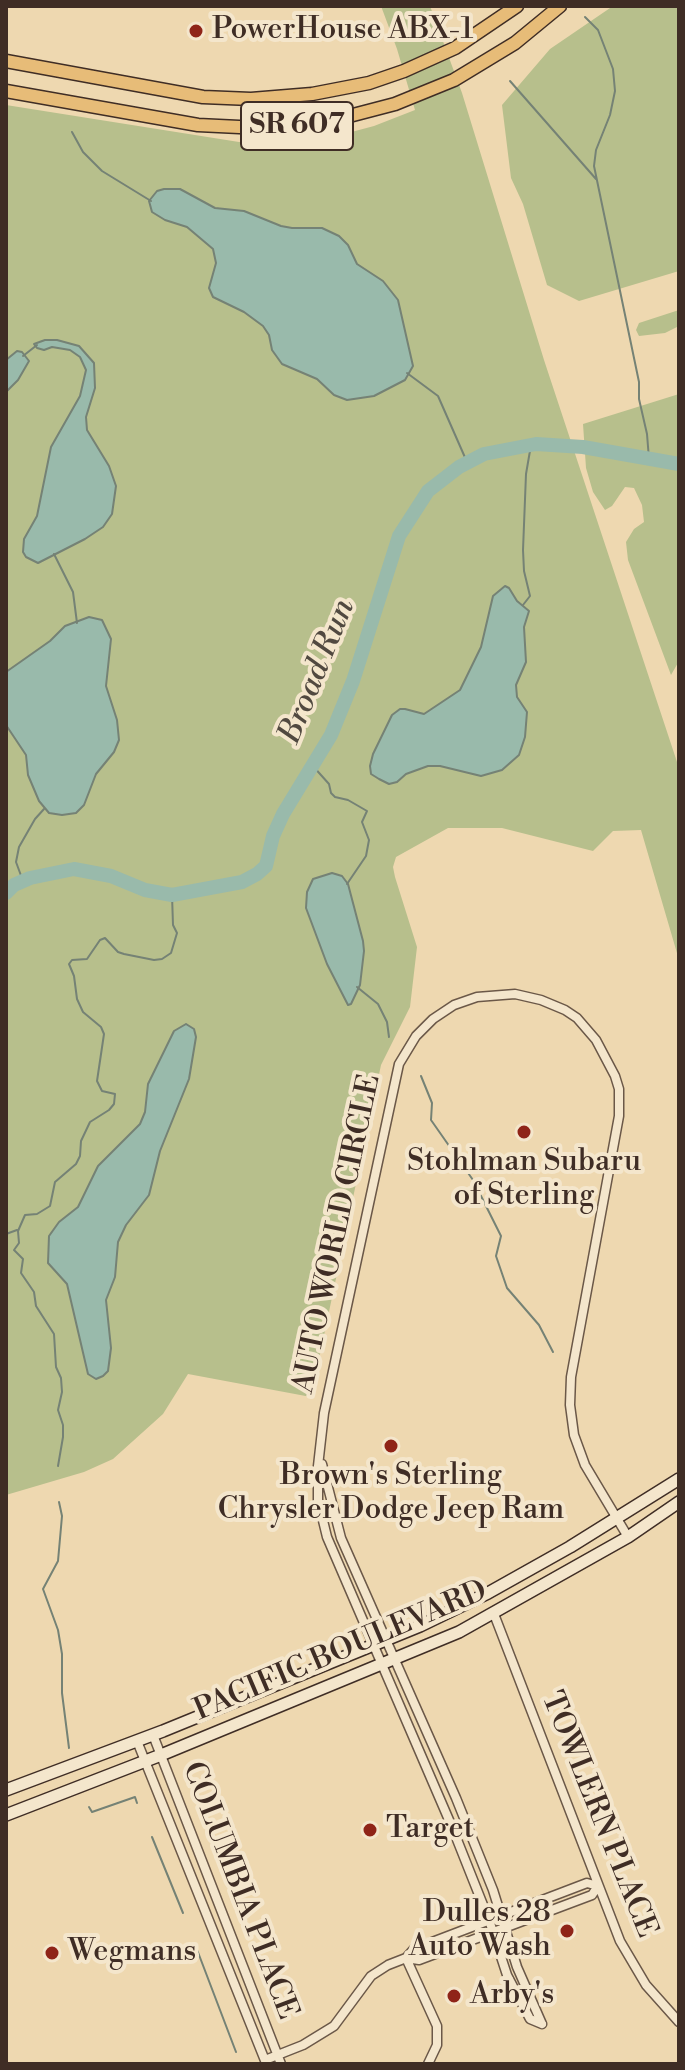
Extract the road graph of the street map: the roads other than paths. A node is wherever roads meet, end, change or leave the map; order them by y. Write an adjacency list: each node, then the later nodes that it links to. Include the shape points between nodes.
1 (517, 6): 3 (main road, SR 607, via 455,48 404,71 312,94 203,97)
2 (560, 6): 4 (main road, SR 607, via 515,43 463,75 395,104 330,121 260,128 198,125)
3 (6, 61)
4 (6, 91)
5 (320, 1455): 8 (street, AUTO WORLD CIRCLE, via 330,1385 399,1064 416,1036 454,1005 488,995 529,996 565,1010 587,1029 611,1063 619,1089 617,1131 570,1396 579,1452); 11 (street, AUTO WORLD CIRCLE, via 341,1538); 12 (street, AUTO WORLD CIRCLE, via 321,1516)
6 (679, 1479): 8 (main road, PACIFIC BOULEVARD)
7 (679, 1502): 9 (main road, PACIFIC BOULEVARD)
8 (616, 1520): 9 (street, AUTO WORLD CIRCLE); 11 (main road, PACIFIC BOULEVARD, via 488,1593)
9 (628, 1537): 10 (main road, PACIFIC BOULEVARD)
10 (494, 1614): 13 (main road, PACIFIC BOULEVARD); 21 (street, TOWLERN PLACE)
11 (386, 1640): 12 (main road, PACIFIC BOULEVARD); 13 (street, AUTO WORLD CIRCLE)
12 (373, 1646): 14 (street, AUTO WORLD CIRCLE); 15 (main road, PACIFIC BOULEVARD)
13 (395, 1659): 14 (main road, PACIFIC BOULEVARD); 22 (street, AUTO WORLD CIRCLE)
14 (381, 1665): 17 (main road, PACIFIC BOULEVARD); 23 (street, AUTO WORLD CIRCLE)
15 (153, 1735): 16 (main road, PACIFIC BOULEVARD); 17 (street, COLUMBIA PLACE)
16 (137, 1741): 18 (street, COLUMBIA PLACE); 19 (main road, PACIFIC BOULEVARD)
17 (161, 1755): 18 (main road, PACIFIC BOULEVARD); 28 (street, COLUMBIA PLACE)
18 (146, 1760): 20 (main road, PACIFIC BOULEVARD); 29 (street, COLUMBIA PLACE)
19 (6, 1790)
20 (6, 1815)
21 (598, 1886): 22 (street, via 587,1883); 24 (street, via 592,1895); 27 (street, TOWLERN PLACE, via 630,1960)
22 (501, 1915): 23 (street); 24 (street, AUTO WORLD CIRCLE)
23 (489, 1920): 25 (street, AUTO WORLD CIRCLE); 26 (street, via 414,1949)
24 (504, 1928): 25 (street); 25 (street, AUTO WORLD CIRCLE, via 542,2024 530,2019 522,2006)
25 (493, 1932): 26 (street, via 419,1960)
26 (406, 1958): 28 (street, via 371,1976 334,2026); 30 (street, via 437,2026 437,2045)
27 (679, 2022)
28 (279, 2060): 29 (street)
29 (266, 2062)
30 (428, 2064)

